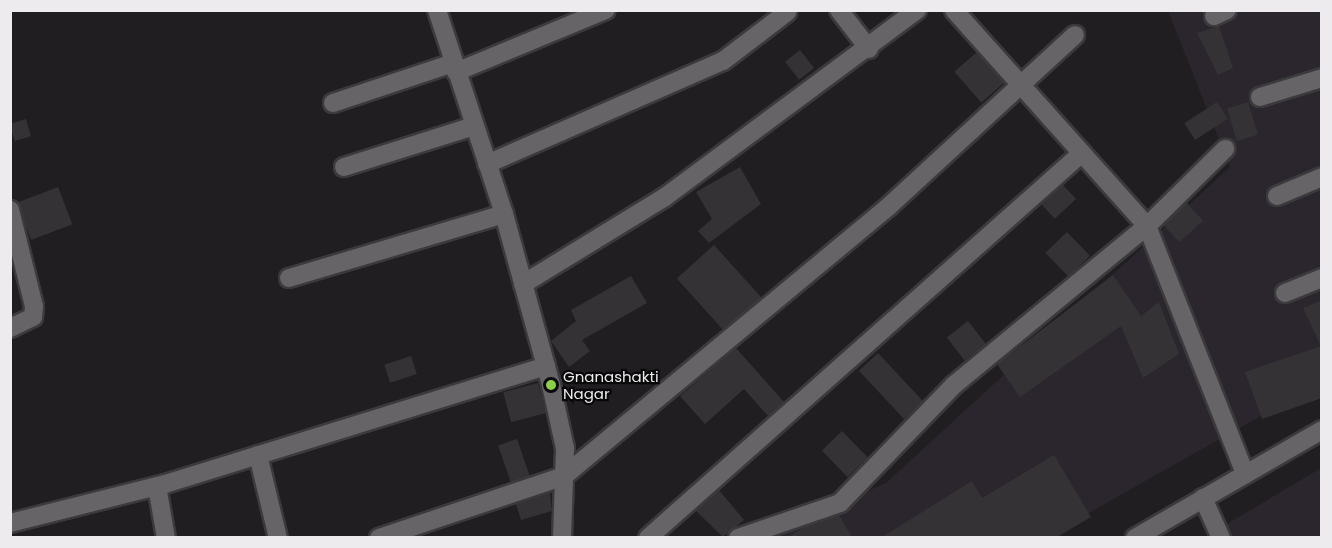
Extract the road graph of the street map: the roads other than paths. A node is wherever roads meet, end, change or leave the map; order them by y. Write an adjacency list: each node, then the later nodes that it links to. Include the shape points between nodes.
1 (436, 10): 9 (street)
2 (606, 10): 9 (street)
3 (839, 10): 8 (street)
4 (917, 10): 8 (street)
5 (954, 10): 11 (street)
6 (787, 12): 17 (street, via 723,61)
7 (1075, 35): 11 (street)
8 (869, 49): 26 (street, via 665,197)
9 (454, 68): 13 (street); 14 (street)
10 (1322, 78): 12 (street)
11 (1020, 86): 16 (street); 33 (street, via 888,207)
12 (1260, 97)
13 (333, 103)
14 (474, 126): 17 (street); 18 (street)
15 (1225, 149): 23 (street)
16 (1082, 153): 23 (street); 41 (street)
17 (487, 164): 22 (street)
18 (344, 167)
19 (1322, 177): 20 (street)
20 (1277, 196)
21 (10, 210): 28 (street, via 34,306 33,317)
22 (504, 214): 25 (street); 26 (street)
23 (1147, 226): 32 (street); 42 (street, via 954,385 840,503)
24 (1322, 278): 27 (street)
25 (289, 279)
26 (523, 284): 29 (street)
27 (1286, 293)
28 (10, 328)
29 (546, 366): 31 (street); 33 (street, via 565,448)
30 (1322, 430): 32 (street)
31 (258, 455): 34 (street); 38 (street)
32 (1245, 474): 35 (street)
33 (564, 476): 39 (street); 40 (street)
34 (156, 486): 36 (street); 37 (street)
35 (1203, 498): 43 (street); 44 (street)
36 (10, 523)
37 (166, 537)
38 (278, 537)
39 (379, 537)
40 (562, 537)
41 (648, 537)
42 (738, 537)
43 (1135, 537)
44 (1221, 537)

